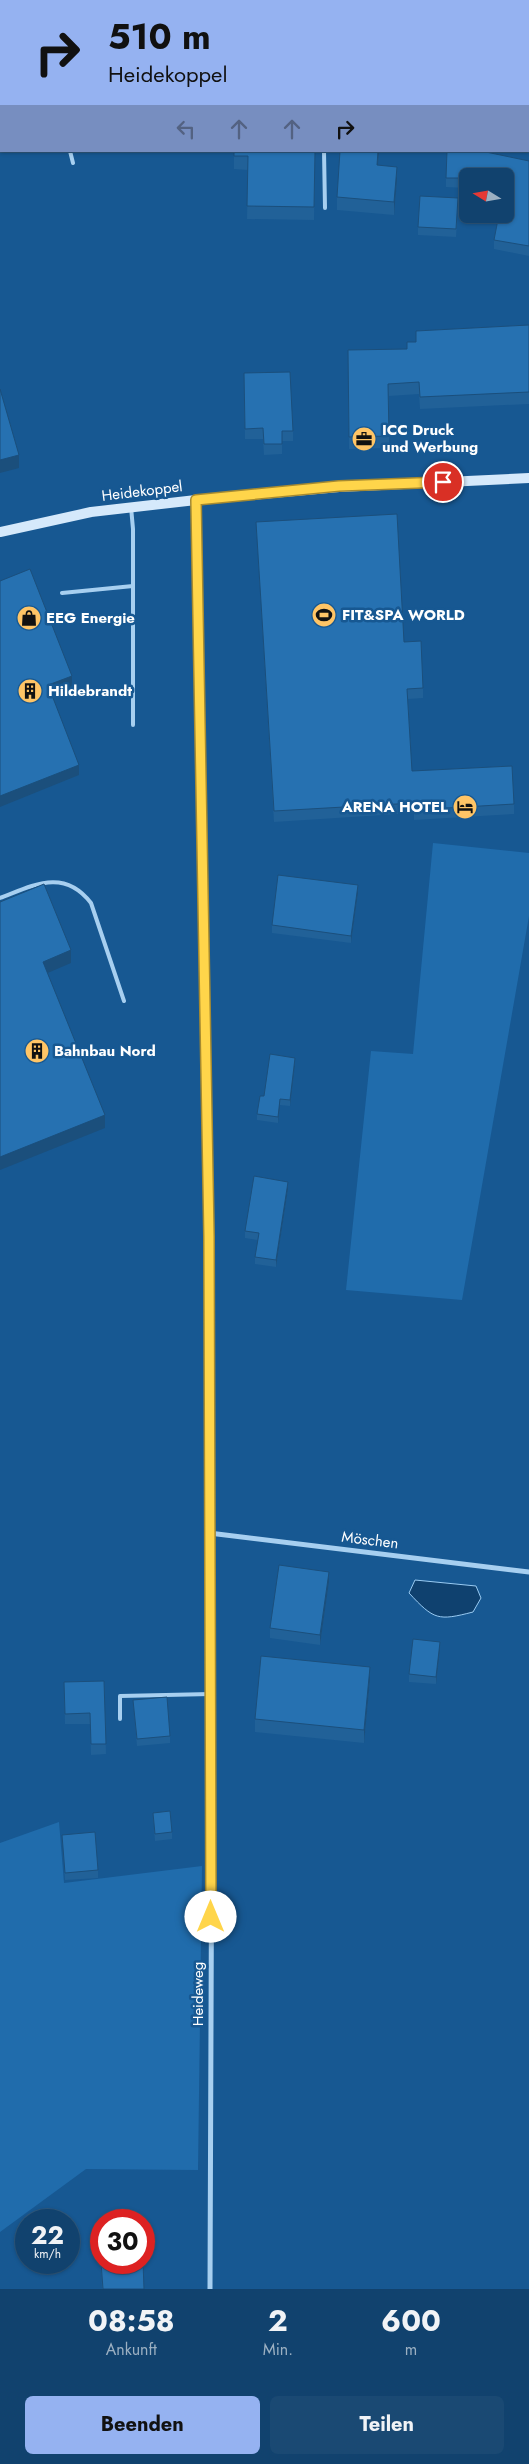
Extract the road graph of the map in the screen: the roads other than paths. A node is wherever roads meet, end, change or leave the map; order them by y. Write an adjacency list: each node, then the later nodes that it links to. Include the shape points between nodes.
1 (70, 152): 3 (lane)
2 (324, 152): 4 (lane)
3 (73, 164)
4 (324, 208)
5 (529, 478): 6 (street, Heidekoppel, via 339,486)
6 (196, 500): 7 (street, Heidekoppel); 14 (street, Heideweg, via 209,1236)
7 (131, 508): 8 (street, Heidekoppel, via 91,512); 9 (lane)
8 (0, 532)
9 (133, 586): 10 (lane); 11 (lane)
10 (62, 594)
11 (133, 725)
12 (0, 898): 13 (lane, via 56,881 70,884 83,892 91,902)
13 (124, 1001)
14 (208, 1533): 15 (street, Möschen); 16 (street, Heideweg)
15 (529, 1572)
16 (210, 1694): 17 (lane, via 120,1696); 18 (street, Heideweg)
17 (120, 1720)
18 (210, 2289)

